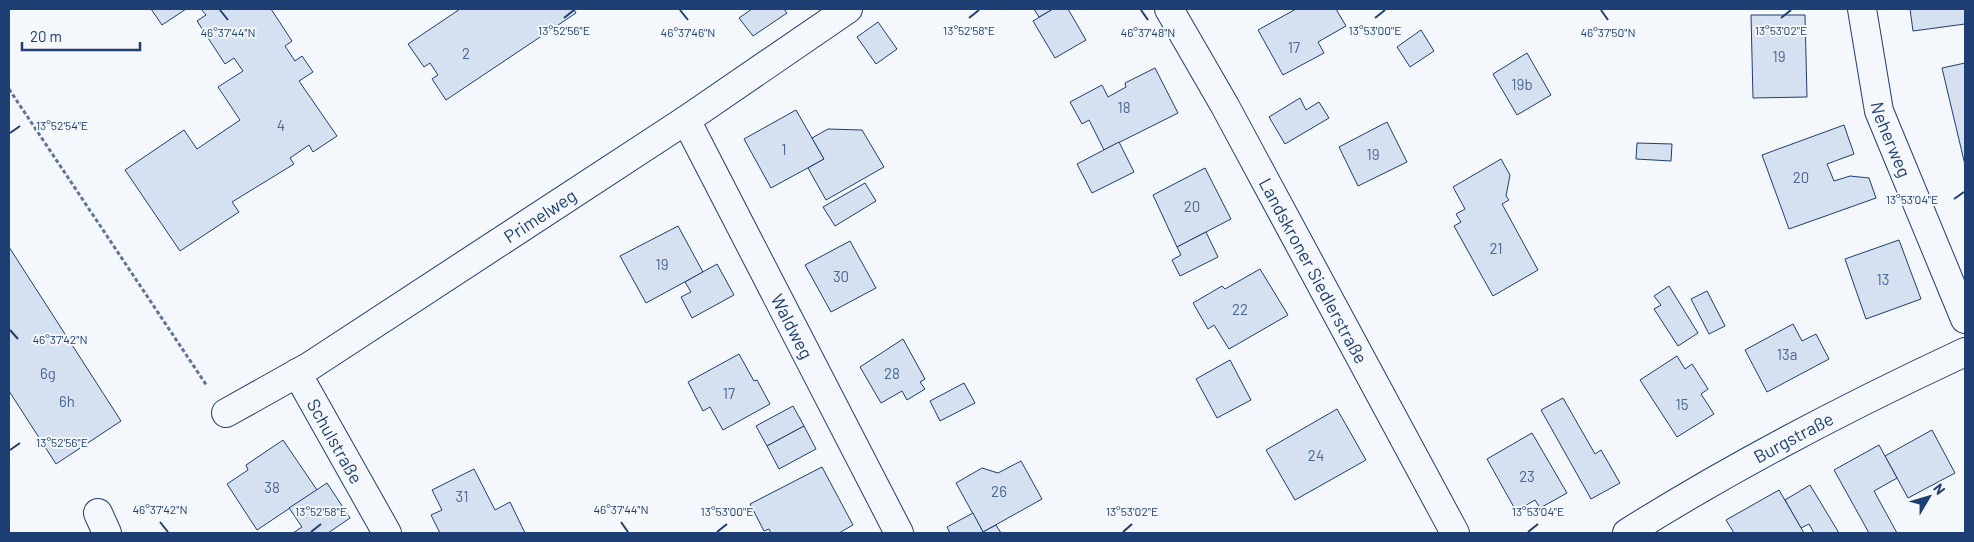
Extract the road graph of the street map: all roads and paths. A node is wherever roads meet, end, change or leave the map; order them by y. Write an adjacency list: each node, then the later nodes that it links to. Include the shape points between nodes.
1 (848, 9): 5 (street, Primelweg)
2 (1169, 9): 12 (street, Landskroner Siedlerstraße, via 1225,106)
3 (1862, 9): 6 (street, Neherweg, via 1879,111)
4 (9, 89): 9 (path)
5 (686, 120): 8 (street, Primelweg); 11 (street, Waldweg)
6 (1965, 320)
7 (1965, 352): 13 (street, Burgstraße, via 1862,400 1683,498)
8 (297, 373): 9 (street, Primelweg); 10 (street, Schulstraße)
9 (226, 413)
10 (388, 533)
11 (899, 533)
12 (1455, 533)
13 (1627, 533)

